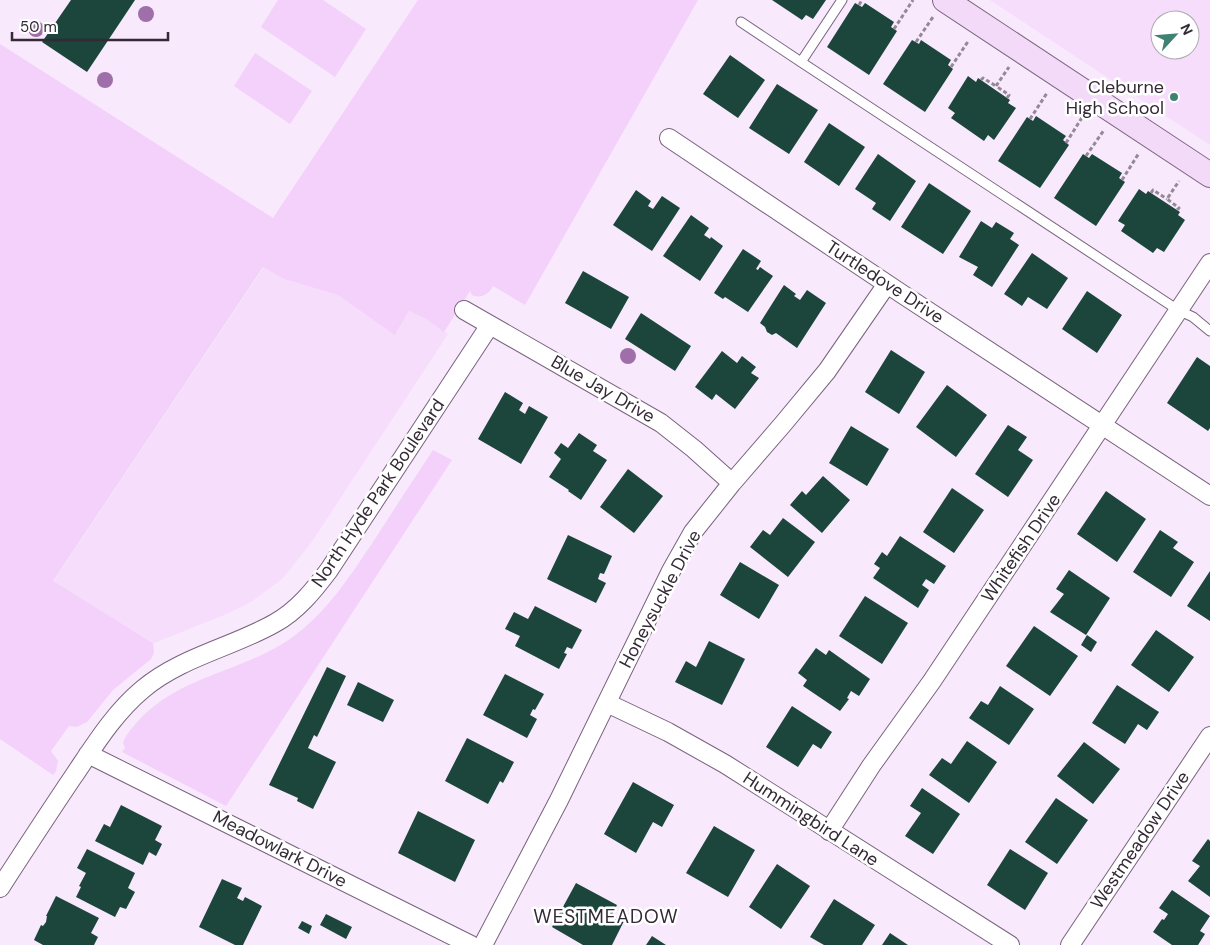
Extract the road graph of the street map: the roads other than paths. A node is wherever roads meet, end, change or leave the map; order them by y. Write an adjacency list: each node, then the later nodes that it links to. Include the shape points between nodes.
1 (842, 0): 4 (lane)
2 (940, 7): 6 (street, via 980,23)
3 (741, 22): 4 (lane)
4 (801, 62): 10 (lane)
5 (669, 138): 8 (street, Turtledove Drive)
6 (1201, 169)
7 (1210, 263): 10 (street, Whitefish Drive)
8 (887, 284): 13 (street, Turtledove Drive); 14 (street, Honeysuckle Drive, via 826,371)
9 (464, 310): 11 (street, Blue Jay Drive)
10 (1178, 310): 12 (lane, via 1193,317); 13 (street, Whitefish Drive)
11 (490, 325): 14 (street, Blue Jay Drive, via 661,423); 18 (street, North Hyde Park Boulevard, via 314,590 276,622 163,674 120,710)
12 (1210, 332)
13 (1103, 425): 15 (street, Turtledove Drive); 19 (street, Whitefish Drive)
14 (732, 483): 16 (street, Honeysuckle Drive, via 693,532 674,564)
15 (1210, 496)
16 (607, 702): 19 (street, Hummingbird Lane, via 725,764); 22 (street, Honeysuckle Drive)
17 (1210, 736): 24 (street, Westmeadow Drive)
18 (88, 754): 20 (street, North Hyde Park Boulevard); 21 (street, Meadowlark Drive)
19 (828, 831): 23 (street, Hummingbird Lane)
20 (0, 888)
21 (471, 945)
22 (483, 945)
23 (1010, 945)
24 (1070, 945)

